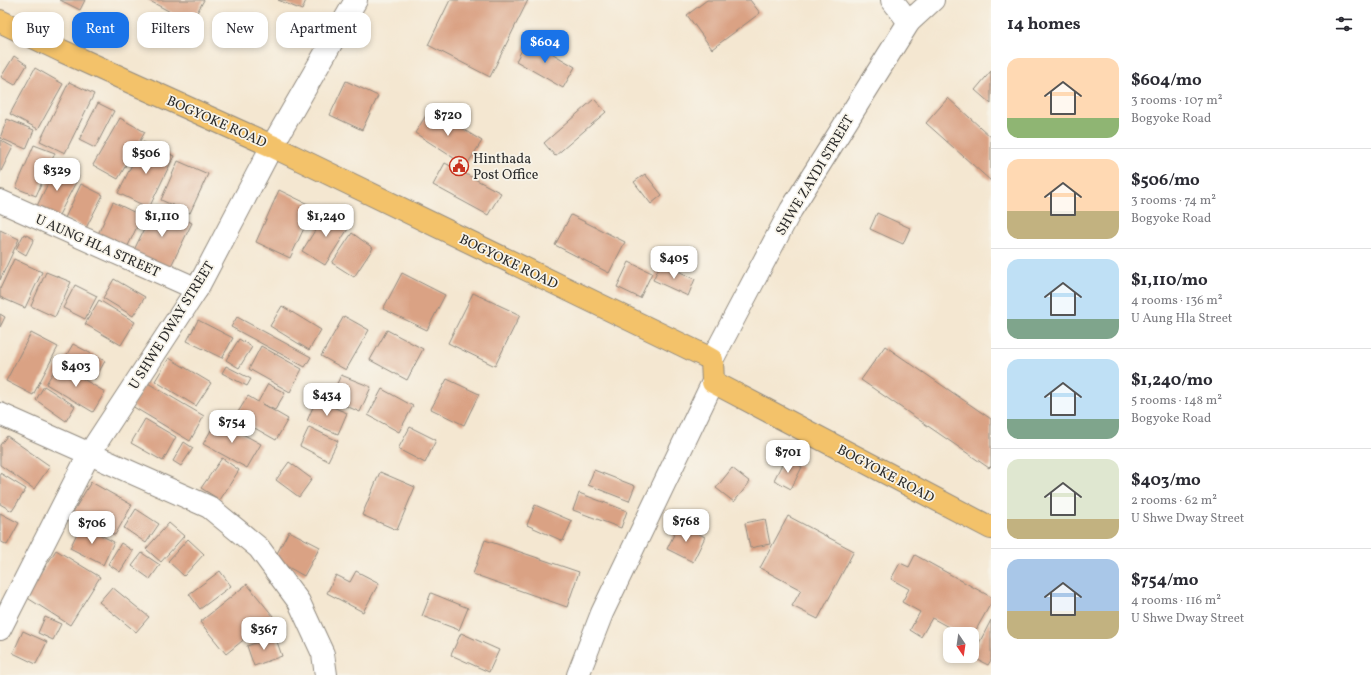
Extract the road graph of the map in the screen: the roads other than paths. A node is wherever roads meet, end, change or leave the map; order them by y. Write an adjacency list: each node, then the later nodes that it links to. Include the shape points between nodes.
1 (356, 0): 6 (street, U SHWE DWAY STREET)
2 (892, 0): 5 (street)
3 (933, 0): 5 (street, SHWE ZAYDI STREET)
4 (0, 21): 6 (main road, BOGYOKE ROAD)
5 (909, 22): 9 (street, SHWE ZAYDI STREET, via 791,210)
6 (272, 146): 8 (street, U SHWE DWAY STREET); 9 (main road, BOGYOKE ROAD)
7 (0, 201): 8 (street, U AUNG HLA STREET)
8 (197, 289): 12 (street, U SHWE DWAY STREET)
9 (712, 360): 10 (main road)
10 (712, 382): 13 (main road, BOGYOKE ROAD); 16 (street, via 602,613)
11 (0, 414): 12 (street)
12 (89, 454): 14 (street, U SHWE DWAY STREET); 15 (street, via 208,507 259,548 299,602 322,654)
13 (991, 528)
14 (0, 629)
15 (326, 675)
16 (578, 675)

